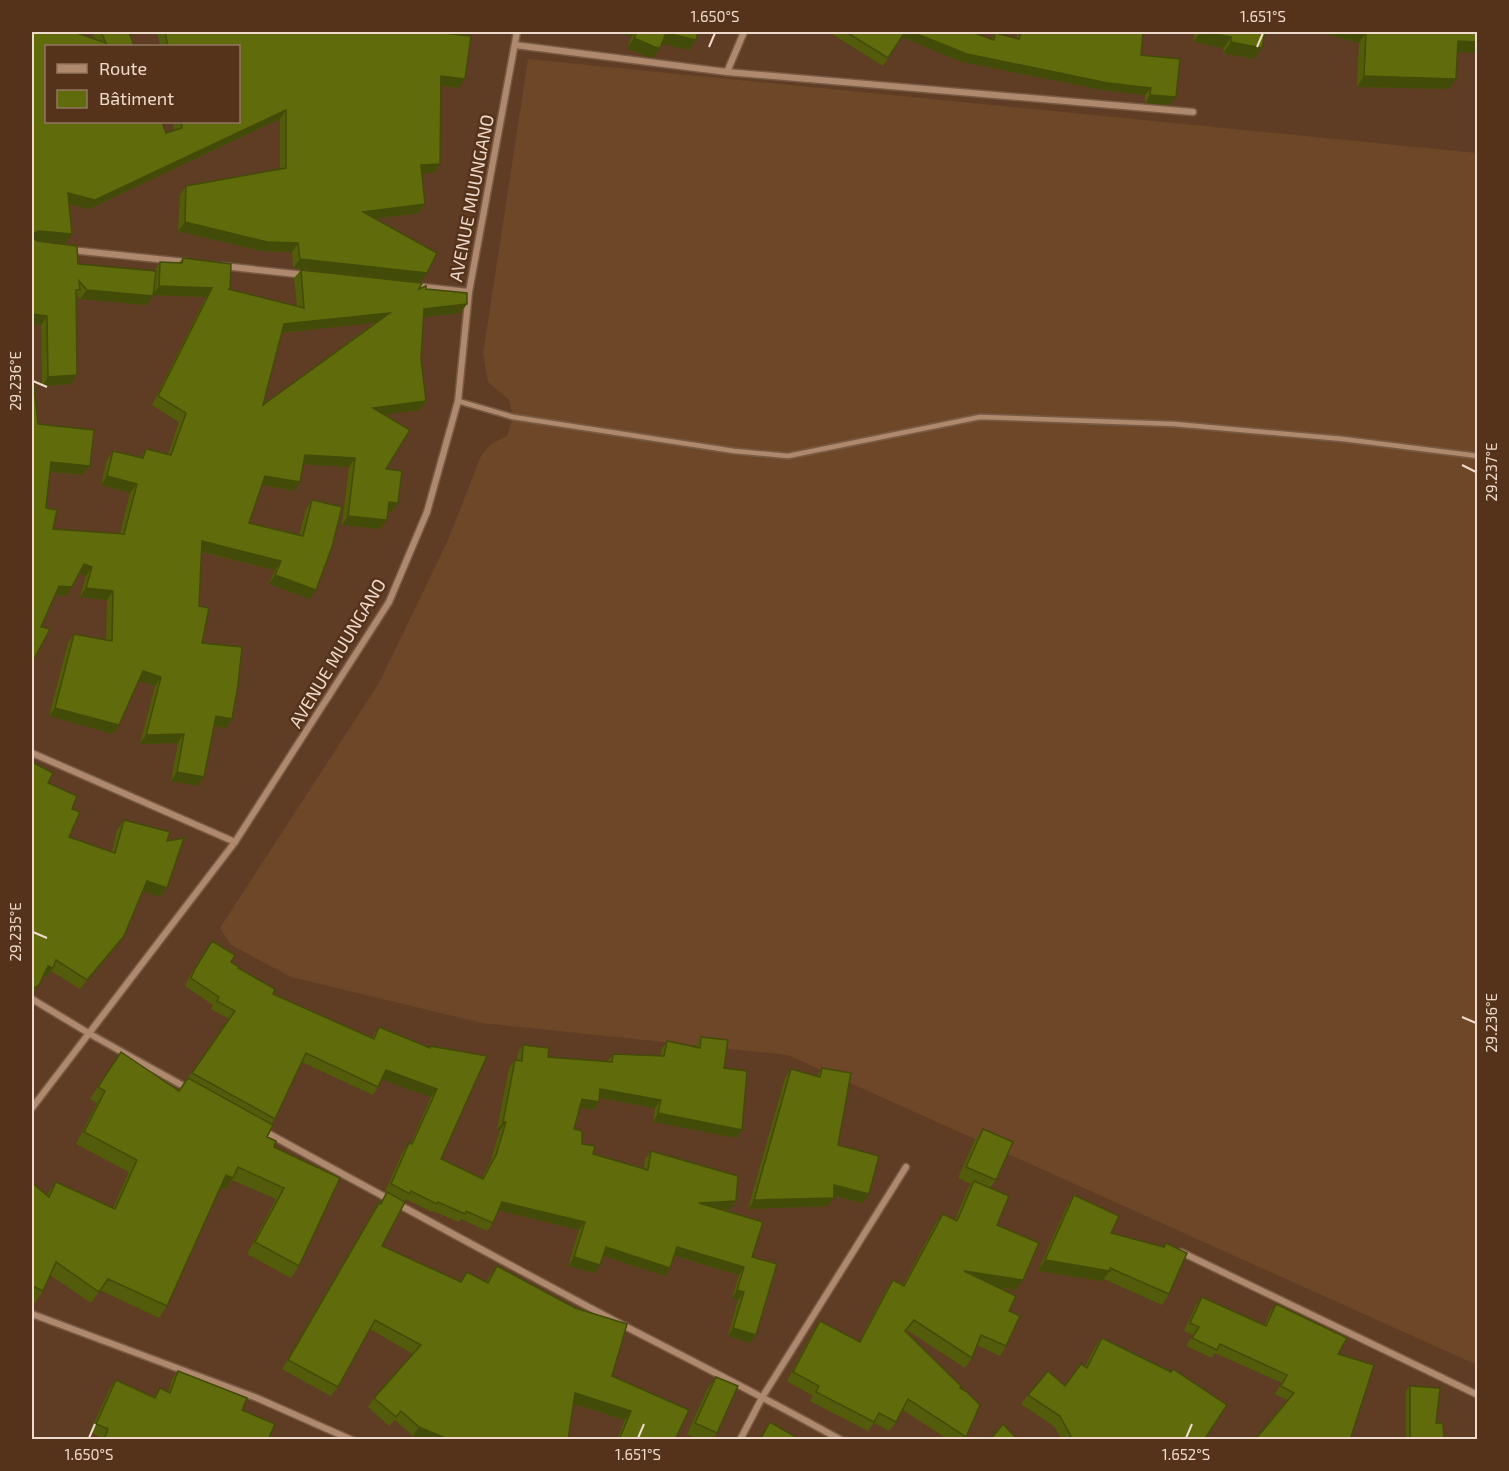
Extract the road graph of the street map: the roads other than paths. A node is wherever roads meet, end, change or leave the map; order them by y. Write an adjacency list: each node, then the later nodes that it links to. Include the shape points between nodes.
1 (517, 32): 3 (street, AVENUE MUUNGANO)
2 (744, 32): 4 (street)
3 (515, 45): 4 (street); 11 (street, AVENUE MUUNGANO)
4 (727, 72): 5 (street)
5 (1193, 112)
6 (66, 249): 7 (street)
7 (193, 263)
8 (216, 265): 9 (street)
9 (308, 275)
10 (411, 286): 11 (street)
11 (469, 292): 12 (street, AVENUE MUUNGANO)
12 (458, 401): 13 (lane, via 513,417 788,456 980,417 1174,423); 15 (street, AVENUE MUUNGANO, via 427,512 389,602)
13 (1478, 456)
14 (32, 753): 15 (street)
15 (235, 842): 17 (street, AVENUE MUUNGANO)
16 (32, 999): 17 (street)
17 (90, 1034): 18 (street); 19 (street, AVENUE MUUNGANO)
18 (193, 1092)
19 (32, 1108)
20 (255, 1126): 25 (street, via 585,1305)
21 (906, 1167): 25 (street)
22 (1174, 1250): 24 (street)
23 (32, 1314): 26 (street, via 257,1398)
24 (1478, 1395)
25 (763, 1396): 27 (street); 28 (street)
26 (352, 1440)
27 (740, 1440)
28 (840, 1440)

